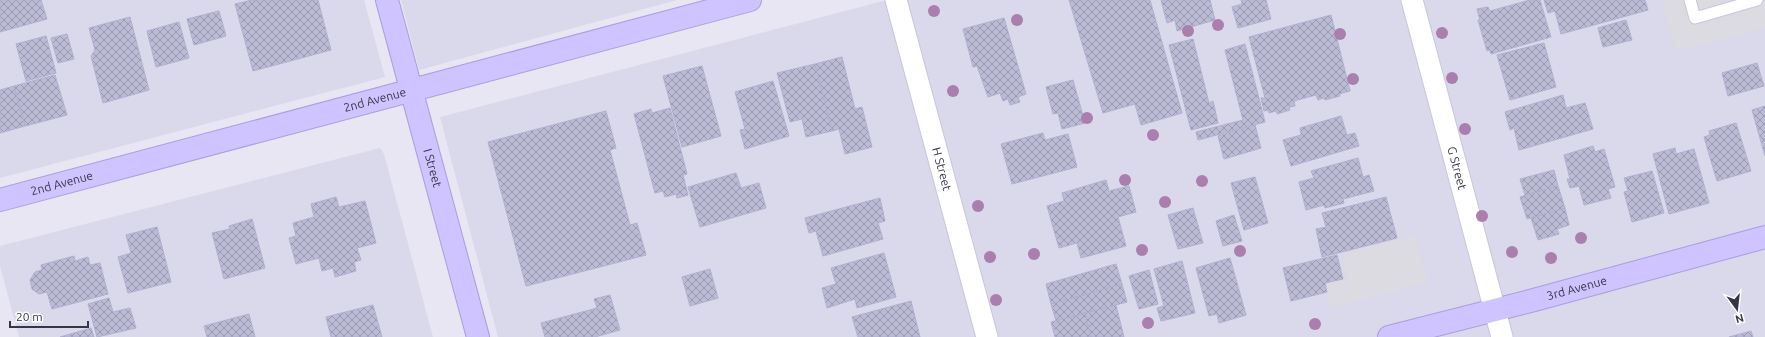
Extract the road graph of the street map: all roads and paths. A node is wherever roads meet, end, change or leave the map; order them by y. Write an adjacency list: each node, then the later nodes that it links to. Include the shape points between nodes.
1 (387, 0): 7 (street, I Street)
2 (750, 0): 7 (street, 2nd Avenue)
3 (896, 0): 12 (street, H Street)
4 (1412, 0): 10 (street, G Street)
5 (1690, 0): 6 (lane, via 1695,18)
6 (1757, 0)
7 (411, 90): 8 (street, 2nd Avenue); 11 (street, I Street)
8 (0, 200)
9 (1765, 237): 10 (street, 3rd Avenue)
10 (1495, 310): 13 (street, 3rd Avenue); 14 (street, G Street)
11 (478, 337)
12 (987, 337)
13 (1389, 337)
14 (1502, 337)

